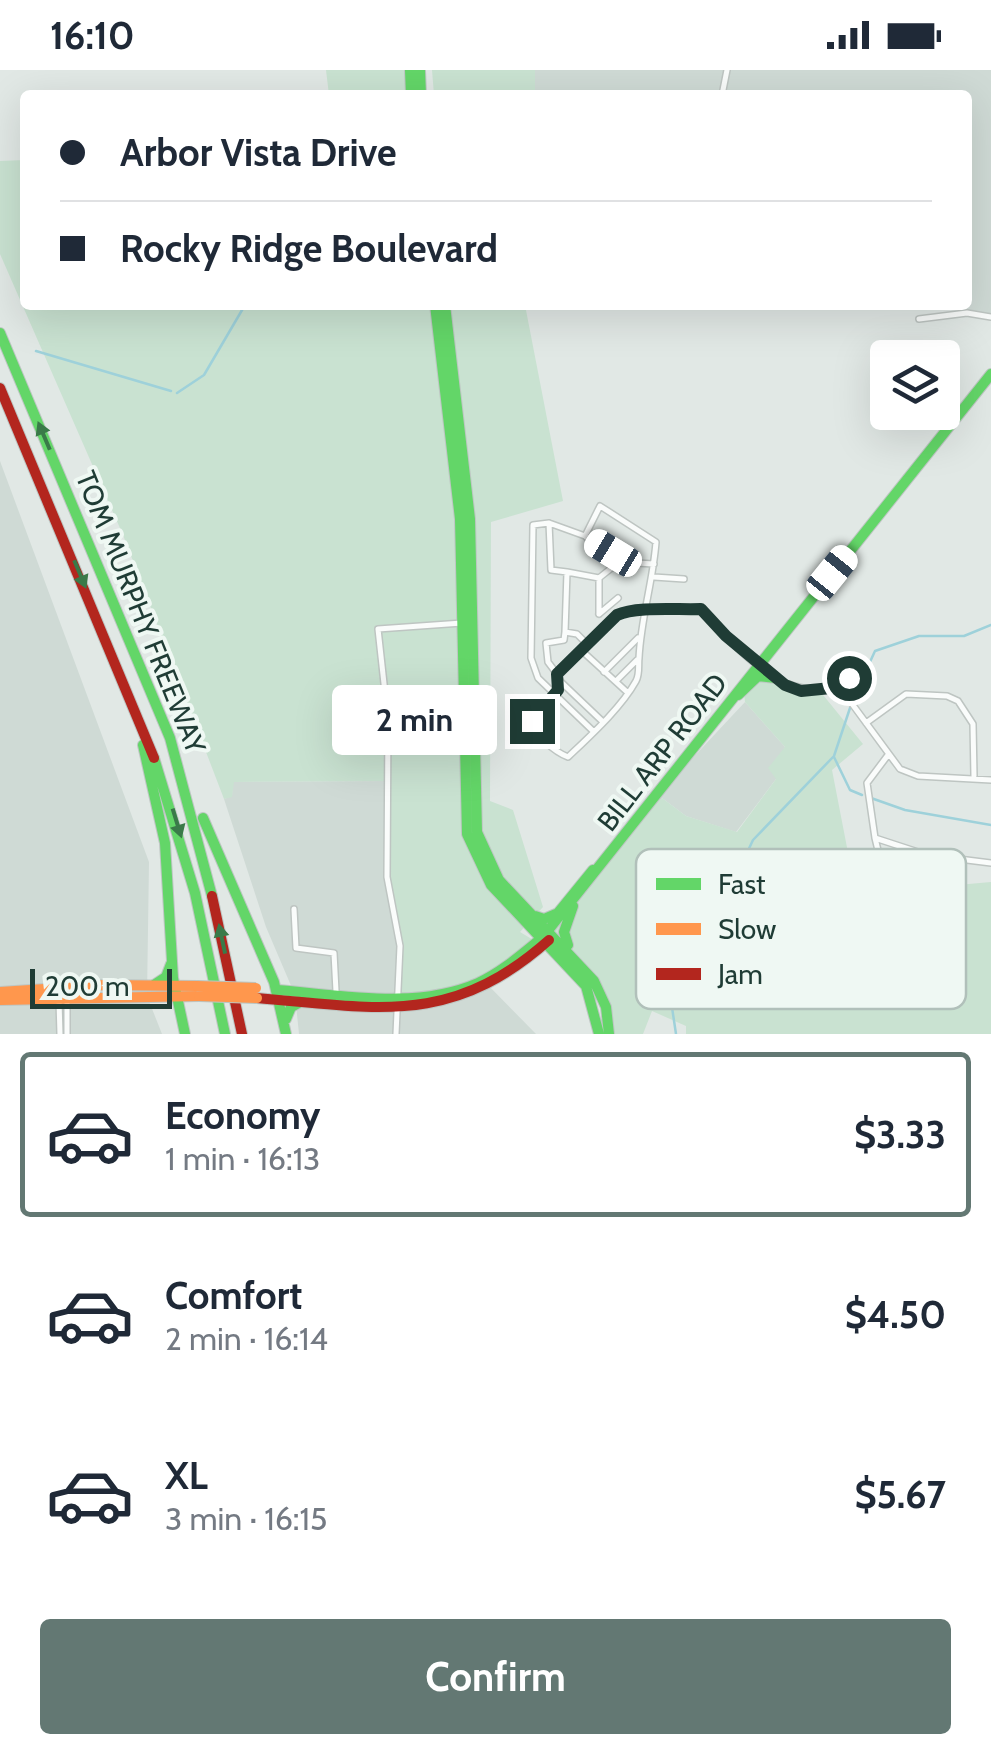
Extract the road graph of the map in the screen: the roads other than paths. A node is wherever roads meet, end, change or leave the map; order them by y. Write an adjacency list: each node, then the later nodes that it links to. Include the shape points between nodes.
1 (436, 310): 20 (main road, via 458,489)
2 (446, 310): 52 (main road, via 470,514 474,814 488,863)
3 (991, 317): 4 (street)
4 (919, 318)
5 (0, 332): 29 (main road, TOM MURPHY FREEWAY, one-way to 5)
6 (991, 374): 25 (main road, BILL ARP ROAD)
7 (0, 388): 37 (main road, TOM MURPHY FREEWAY, one-way to 37)
8 (549, 523): 9 (street); 12 (street, via 533,525); 13 (street)
9 (585, 536): 10 (street); 11 (street, via 600,506 656,542)
10 (618, 562): 11 (street); 15 (street)
11 (654, 564): 16 (street)
12 (534, 569): 13 (street); 34 (street, via 531,658)
13 (551, 570): 14 (street)
14 (568, 572): 15 (street); 21 (street)
15 (599, 578): 18 (street, via 599,614)
16 (654, 578): 17 (street); 19 (street)
17 (684, 579)
18 (618, 598)
19 (642, 610): 22 (street); 23 (street, via 617,615); 25 (street, via 703,612)
20 (463, 623): 52 (main road, via 467,834 479,868); 67 (street, via 378,629 388,739 386,878 400,946)
21 (566, 632): 23 (street, via 577,634); 27 (street, via 564,640 546,643)
22 (640, 636): 24 (street); 26 (street)
23 (584, 647): 26 (street); 27 (street)
24 (639, 658): 31 (street); 33 (street, via 638,678)
25 (759, 665): 28 (street); 35 (main road, BILL ARP ROAD)
26 (604, 672): 31 (street)
27 (557, 674): 30 (street)
28 (776, 678): 32 (street, via 801,691); 35 (main road, via 758,676)
29 (150, 681): 63 (main road, via 269,975); 73 (main road, TOM MURPHY FREEWAY, one-way to 29, via 198,830)
30 (561, 682): 34 (street); 38 (street)
31 (616, 682): 33 (street)
32 (831, 688): 36 (street); 36 (street, via 844,676 852,682)
33 (627, 692): 38 (street)
34 (554, 696): 40 (street); 40 (street, via 533,728 568,757)
35 (734, 696): 49 (main road, BILL ARP ROAD)
36 (846, 697): 39 (street)
37 (132, 698): 57 (main road, via 166,843); 72 (main road, TOM MURPHY FREEWAY, one-way to 72, via 183,842)
38 (602, 720): 40 (street)
39 (866, 723): 41 (street); 42 (street, via 895,701 933,692 958,701 973,724)
40 (593, 731)
41 (888, 755): 42 (street, via 918,776); 44 (street, via 867,782)
42 (974, 776): 43 (street)
43 (991, 780)
44 (875, 838): 45 (street); 46 (street)
45 (878, 849)
46 (918, 849)
47 (966, 859): 48 (street)
48 (991, 863)
49 (598, 870): 50 (main road, BILL ARP ROAD); 52 (main road, via 558,912)
50 (574, 901): 53 (main road, BILL ARP ROAD); 55 (main road, via 564,932)
51 (294, 908): 61 (street, via 296,948 334,953)
52 (531, 920): 53 (main road); 54 (main road)
53 (549, 933): 54 (main road, BILL ARP ROAD); 55 (main road); 56 (main road); 58 (main road, BILL ARP ROAD)
54 (528, 949): 67 (main road, BILL ARP ROAD, via 475,985)
55 (572, 953): 77 (main road, via 606,1007)
56 (559, 954): 58 (main road, via 546,952); 76 (main road, via 586,986)
57 (172, 961): 59 (main road); 60 (main road)
58 (526, 962): 67 (main road, BILL ARP ROAD, via 506,980 458,1001)
59 (157, 990): 60 (main road, BILL ARP ROAD); 62 (main road, BILL ARP ROAD); 64 (main road, BILL ARP ROAD); 68 (main road)
60 (175, 991): 63 (main road, BILL ARP ROAD, bridge); 68 (main road)
61 (336, 991): 63 (main road, BILL ARP ROAD); 67 (main road, BILL ARP ROAD)
62 (0, 992)
63 (267, 993): 66 (main road, BILL ARP ROAD); 69 (main road)
64 (63, 998): 65 (main road, BILL ARP ROAD); 70 (street)
65 (0, 1000)
66 (302, 1001): 67 (main road, BILL ARP ROAD); 69 (main road)
67 (397, 1002): 75 (street)
68 (178, 1010): 71 (main road)
69 (285, 1021): 74 (main road)
70 (63, 1034)
71 (186, 1034)
72 (225, 1034)
73 (242, 1034)
74 (286, 1034)
75 (396, 1034)
76 (599, 1034)
77 (609, 1034)

